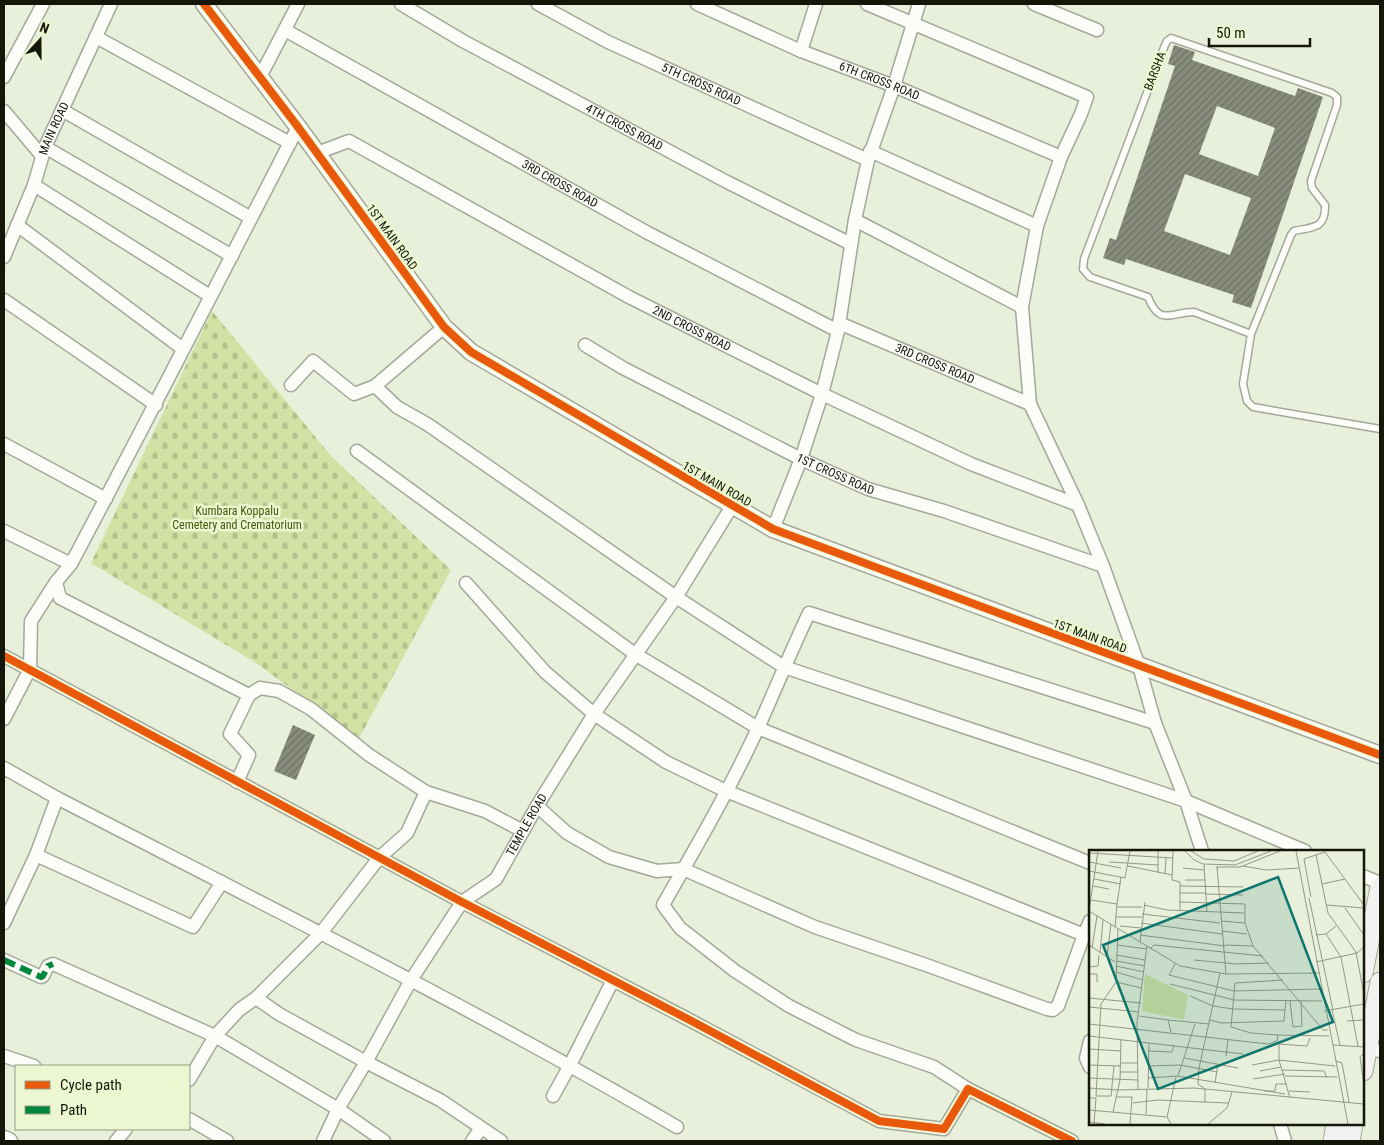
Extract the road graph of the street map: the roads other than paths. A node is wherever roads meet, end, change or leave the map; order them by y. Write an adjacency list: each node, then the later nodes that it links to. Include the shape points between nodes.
1 (43, 4): 17 (street)
2 (111, 4): 15 (street, MAIN ROAD)
3 (204, 4): 18 (street, 1ST MAIN ROAD)
4 (298, 4): 13 (street)
5 (401, 4): 33 (street, 4TH CROSS ROAD, via 472,46)
6 (538, 4): 26 (street, 5TH CROSS ROAD, via 608,42)
7 (697, 4): 16 (street, 6TH CROSS ROAD)
8 (816, 4): 16 (street)
9 (867, 4): 12 (street)
10 (919, 4): 12 (street)
11 (1034, 4): 14 (street)
12 (913, 24): 19 (street); 27 (street, via 1087,97)
13 (285, 30): 18 (street); 40 (street, 3RD CROSS ROAD, via 648,233)
14 (1097, 30)
15 (96, 38): 20 (street, MAIN ROAD); 23 (street)
16 (801, 51): 19 (street, 6TH CROSS ROAD)
17 (4, 77)
18 (260, 77): 22 (street, 1ST MAIN ROAD)
19 (894, 86): 26 (street); 27 (street, 6TH CROSS ROAD)
20 (62, 110): 24 (street, MAIN ROAD); 29 (street)
21 (4, 111): 24 (street)
22 (298, 127): 23 (street); 25 (street, 1ST MAIN ROAD)
23 (290, 143): 29 (street)
24 (44, 152): 28 (street, MAIN ROAD); 35 (street)
25 (317, 153): 39 (street, 1ST MAIN ROAD); 46 (street, 2ND CROSS ROAD, via 349,141 629,298)
26 (869, 156): 30 (street); 32 (street, 5TH CROSS ROAD)
27 (1061, 158): 32 (street)
28 (34, 185): 31 (street, MAIN ROAD); 36 (street)
29 (251, 218): 35 (street)
30 (855, 220): 33 (street); 38 (street)
31 (17, 225): 34 (street, MAIN ROAD); 43 (street)
32 (1036, 226): 38 (street)
33 (851, 244): 40 (street)
34 (4, 256)
35 (232, 256): 36 (street)
36 (210, 296): 43 (street)
37 (4, 300): 48 (street)
38 (1022, 307): 47 (street)
39 (444, 327): 45 (street); 55 (street, 1ST MAIN ROAD, via 471,352)
40 (838, 327): 46 (street); 47 (street, 3RD CROSS ROAD)
41 (1251, 334): 41 (lane, BARSHA, via 1291,235 1294,231 1316,227 1324,215 1325,205 1312,188 1311,181 1338,100 1332,93 1171,38 1167,41 1084,258 1083,269 1090,277 1148,297 1153,308 1161,314 1194,312); 49 (lane, BARSHA, via 1243,384 1247,401 1253,406)
42 (585, 345): 52 (street, 1ST CROSS ROAD, via 623,368)
43 (183, 350): 48 (street)
44 (291, 385): 45 (street, via 314,361 354,394)
45 (374, 386): 62 (street, via 397,407)
46 (822, 394): 52 (street); 54 (street, 2ND CROSS ROAD, via 971,464)
47 (1030, 404): 54 (street)
48 (156, 405): 53 (street)
49 (1380, 429)
50 (4, 444): 53 (street)
51 (357, 451): 63 (street)
52 (801, 459): 56 (street); 59 (street, 1ST CROSS ROAD, via 868,489 944,511)
53 (106, 499): 58 (street)
54 (1078, 505): 59 (street)
55 (732, 506): 56 (street, 1ST MAIN ROAD); 62 (street, TEMPLE ROAD)
56 (773, 529): 65 (street, 1ST MAIN ROAD)
57 (4, 531): 58 (street)
58 (71, 564): 60 (street)
59 (1103, 566): 65 (street)
60 (56, 582): 67 (street, via 31,621); 68 (street, via 60,598)
61 (466, 583): 69 (street, via 545,672)
62 (676, 597): 63 (street, TEMPLE ROAD); 66 (street)
63 (635, 654): 69 (street, TEMPLE ROAD); 72 (street)
64 (4, 656): 67 (street)
65 (1139, 666): 71 (street); 73 (street, 1ST MAIN ROAD)
66 (784, 667): 71 (street, via 810,613); 72 (street); 79 (street)
67 (30, 669): 70 (street); 75 (street)
68 (249, 695): 75 (street, via 230,734 250,755); 77 (street, via 260,688 279,691 310,709 369,755)
69 (594, 714): 76 (street, via 666,762); 80 (street, TEMPLE ROAD)
70 (4, 719)
71 (1155, 723): 79 (street)
72 (758, 728): 76 (street); 86 (street)
73 (1380, 755)
74 (4, 768): 78 (street)
75 (237, 782): 85 (street)
76 (726, 791): 87 (street); 97 (street)
77 (426, 792): 81 (street, via 485,811); 85 (street, via 407,833)
78 (57, 798): 84 (street); 89 (street)
79 (1186, 801): 82 (street); 83 (street)
80 (537, 806): 81 (street, TEMPLE ROAD); 87 (street, via 567,833 609,857 657,871)
81 (523, 831): 93 (street, TEMPLE ROAD, via 496,879)
82 (1202, 850)
83 (1302, 850)
84 (36, 855): 89 (street, via 193,927); 92 (street)
85 (379, 858): 93 (street); 96 (street)
86 (1089, 863)
87 (684, 868): 97 (street, via 815,927 1053,1010 1058,1006); 114 (street, via 663,905 680,928 735,971 789,1006 856,1040 934,1067)
88 (1364, 877): 90 (street)
89 (222, 882): 96 (street)
90 (1380, 885): 99 (main road)
91 (4, 893): 92 (street)
92 (16, 898): 94 (street)
93 (462, 902): 100 (street, TEMPLE ROAD); 101 (street)
94 (4, 923)
95 (1089, 923): 97 (street)
96 (322, 933): 100 (street); 103 (street)
97 (1084, 935)
98 (4, 960): 104 (street, via 41,977 52,964)
99 (1364, 965)
100 (411, 980): 108 (street, TEMPLE ROAD); 111 (street)
101 (613, 980): 111 (street); 124 (street, via 879,1121)
102 (1380, 982): 106 (main road)
103 (256, 998): 104 (street, via 239,1010); 108 (street)
104 (215, 1036): 113 (street); 116 (street)
105 (1089, 1045): 110 (street, via 1086,1058)
106 (1370, 1049): 112 (main road)
107 (4, 1056): 109 (street)
108 (366, 1062): 116 (street, TEMPLE ROAD); 122 (street, via 440,1100)
109 (31, 1065)
110 (1089, 1065)
111 (569, 1066): 115 (street); 121 (street)
112 (1364, 1068)
113 (190, 1078)
114 (968, 1089): 124 (street); 133 (street)
115 (553, 1096)
116 (338, 1109): 129 (street, TEMPLE ROAD); 130 (street)
117 (190, 1120): 128 (street)
118 (1280, 1125): 134 (street)
119 (1336, 1125): 135 (main road)
120 (1353, 1125): 136 (main road)
121 (677, 1127)
122 (481, 1128): 131 (street); 132 (street)
123 (125, 1130): 127 (street)
124 (944, 1135)
125 (4, 1139): 126 (street)
126 (10, 1141)
127 (116, 1141)
128 (227, 1141)
129 (323, 1141)
130 (384, 1141)
131 (472, 1141)
132 (501, 1141)
133 (1072, 1141)
134 (1285, 1141)
135 (1333, 1141)
136 (1350, 1141)

